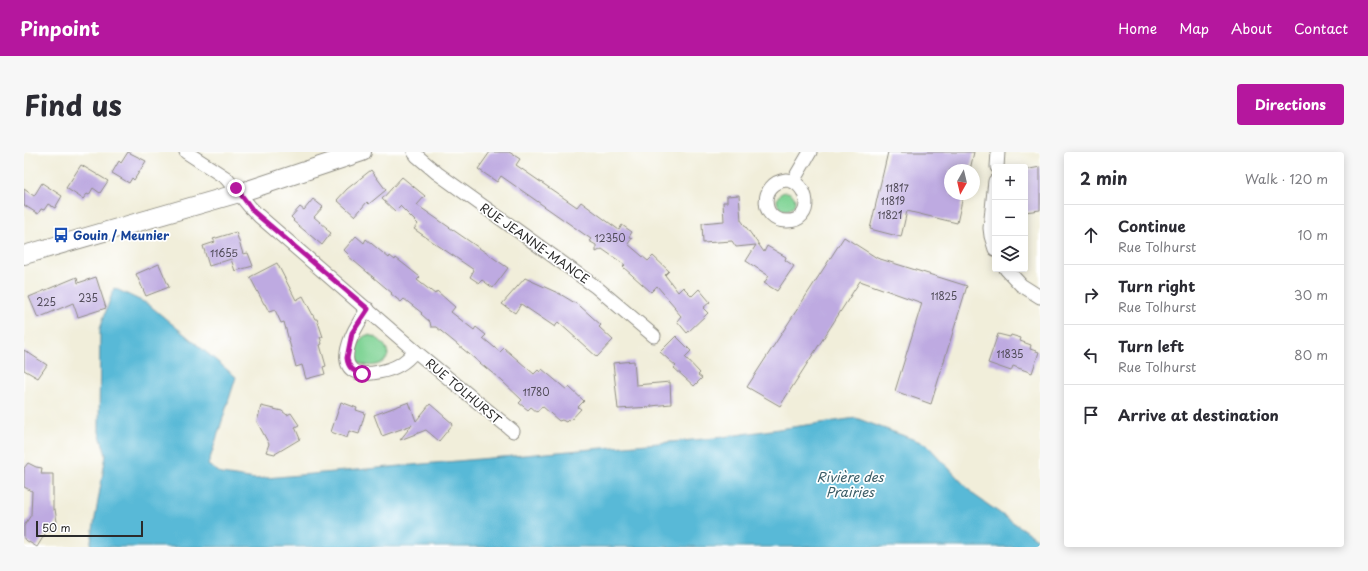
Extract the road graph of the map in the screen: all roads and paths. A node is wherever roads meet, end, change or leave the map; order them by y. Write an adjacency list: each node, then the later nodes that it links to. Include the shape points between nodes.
1 (186, 152): 8 (street, RUE TOLHURST, via 226,178)
2 (362, 152): 8 (street)
3 (414, 152): 15 (street, RUE JEANNE-MANCE, via 437,173 596,287)
4 (810, 152): 7 (street)
5 (998, 152): 6 (street)
6 (997, 164)
7 (793, 180)
8 (239, 193): 11 (street); 14 (street, RUE TOLHURST, via 259,216)
9 (993, 200): 10 (street, via 990,228)
10 (992, 239)
11 (25, 252)
12 (1009, 272): 13 (street, via 1021,285)
13 (1040, 297)
14 (368, 309): 16 (street, RUE TOLHURST); 16 (street, RUE TOLHURST, via 351,337 347,358 352,369 358,373 368,374 390,370 401,365)
15 (654, 336)
16 (415, 351): 17 (street, RUE TOLHURST)
17 (513, 431)

